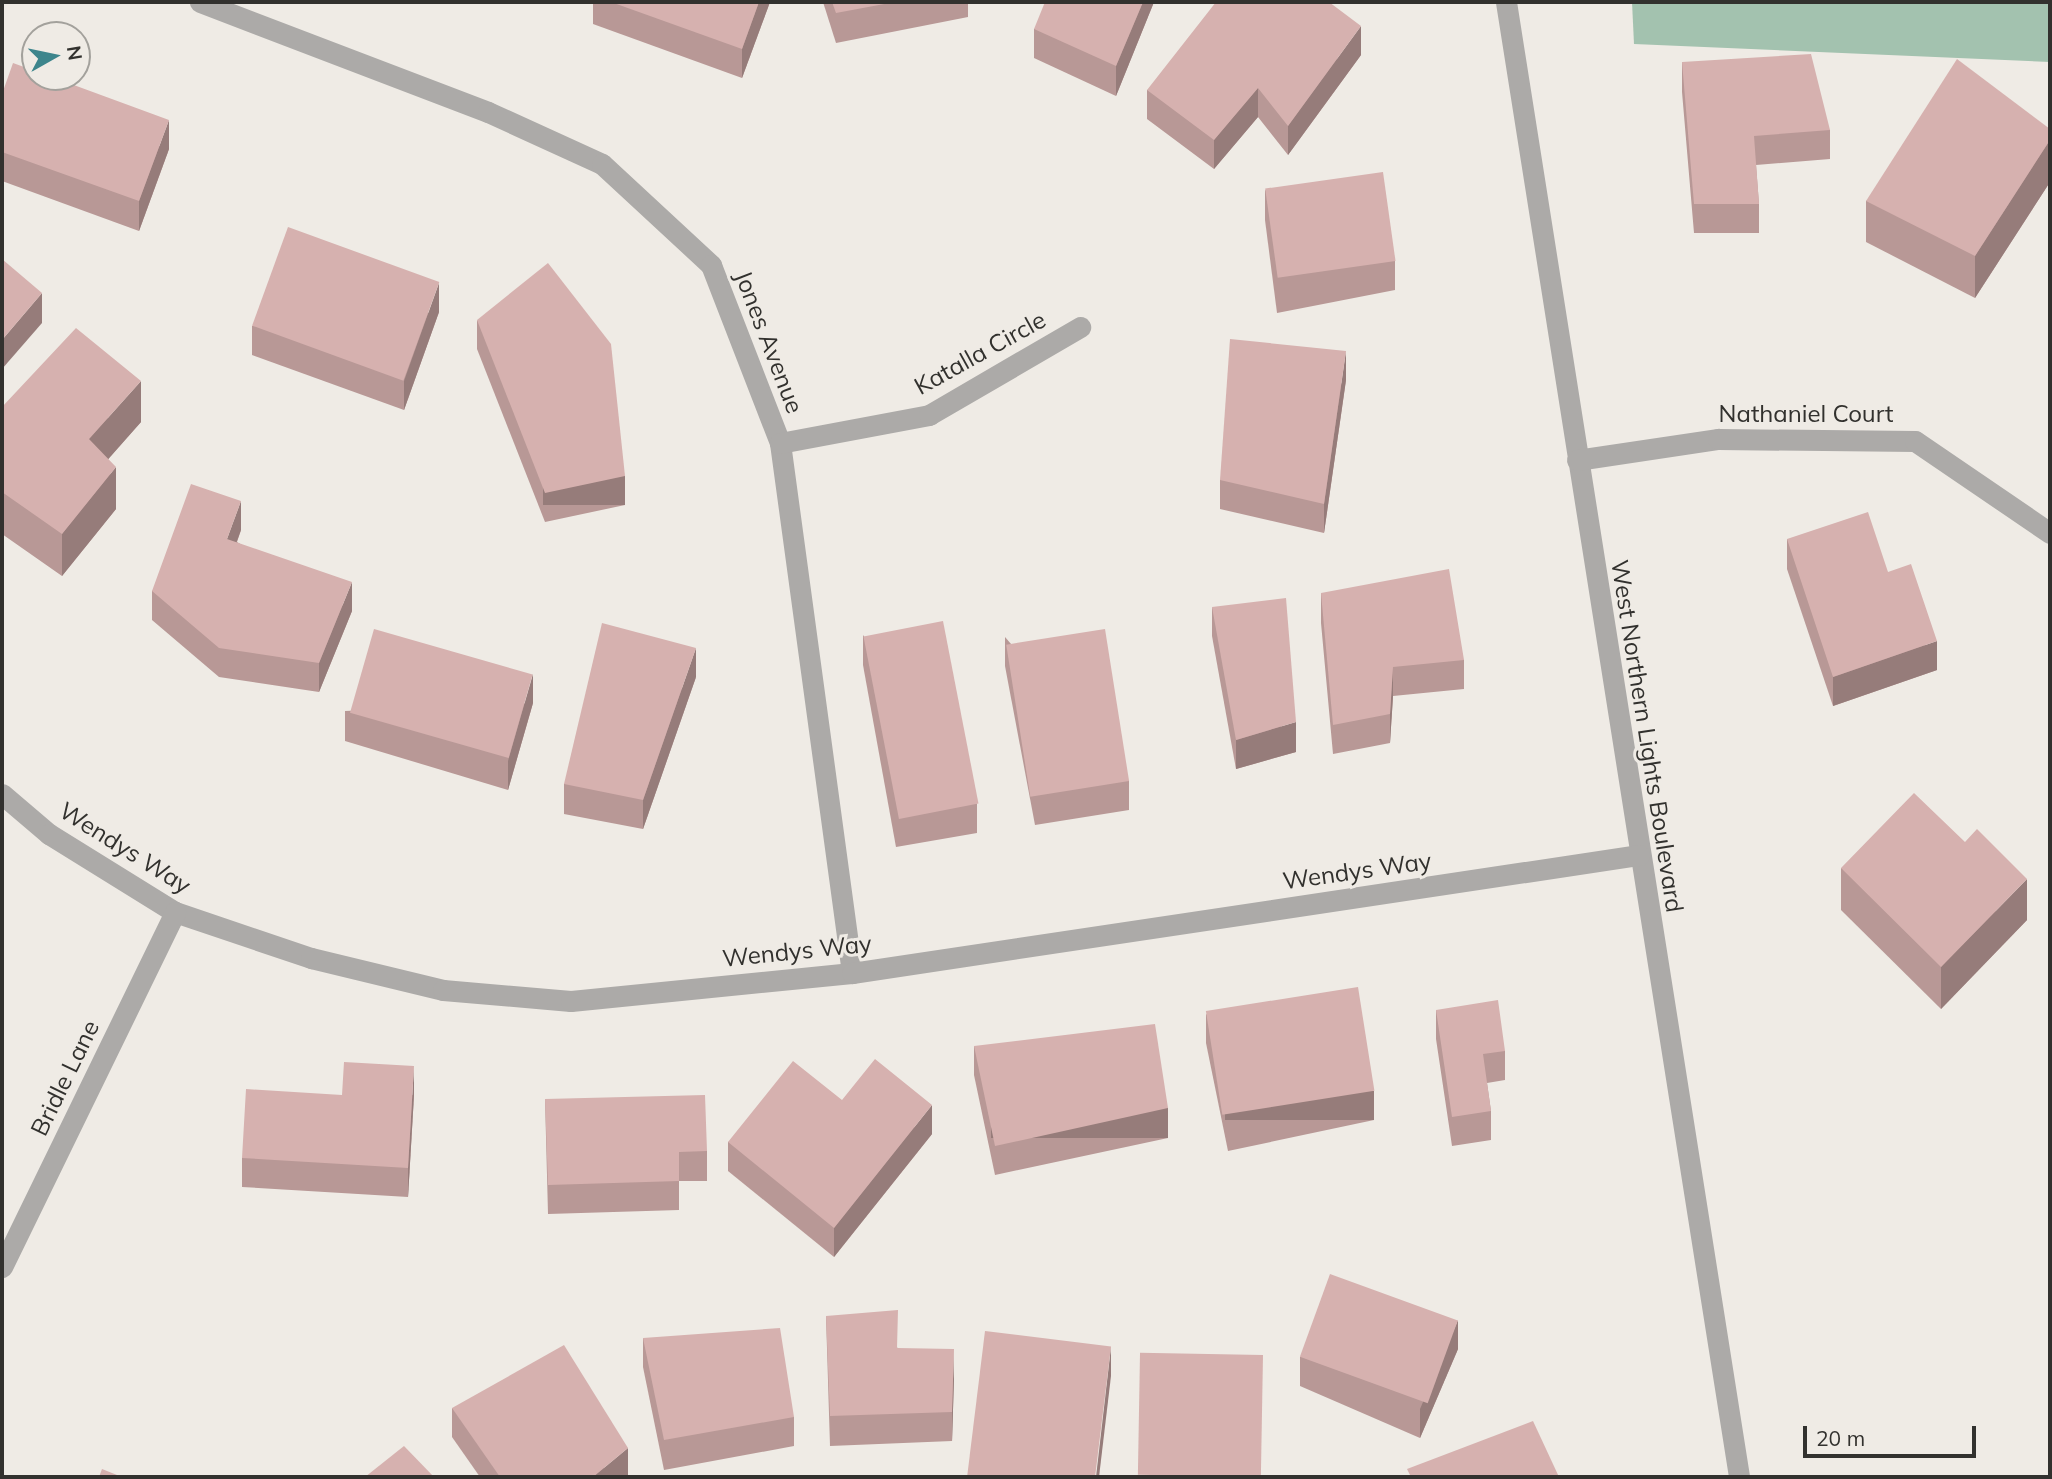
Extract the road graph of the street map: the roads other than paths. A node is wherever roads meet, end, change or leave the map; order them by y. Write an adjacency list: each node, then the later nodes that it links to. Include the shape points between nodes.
1 (200, 2): 4 (street, Jones Avenue, via 488,112 602,164 711,265)
2 (1506, 2): 5 (street, West Northern Lights Boulevard)
3 (1080, 327): 4 (street, Katalla Circle, via 929,415)
4 (780, 443): 10 (street, Jones Avenue)
5 (1577, 460): 6 (street, Nathaniel Court, via 1718,439 1915,440); 8 (street, West Northern Lights Boulevard)
6 (2050, 533)
7 (2, 794): 9 (street, Wendys Way, via 49,834)
8 (1639, 855): 10 (street, Wendys Way); 12 (street, West Northern Lights Boulevard)
9 (175, 912): 10 (street, Wendys Way, via 311,958 456,991 571,1001); 11 (street, Bridle Lane)
10 (852, 973)
11 (2, 1267)
12 (1739, 1477)

